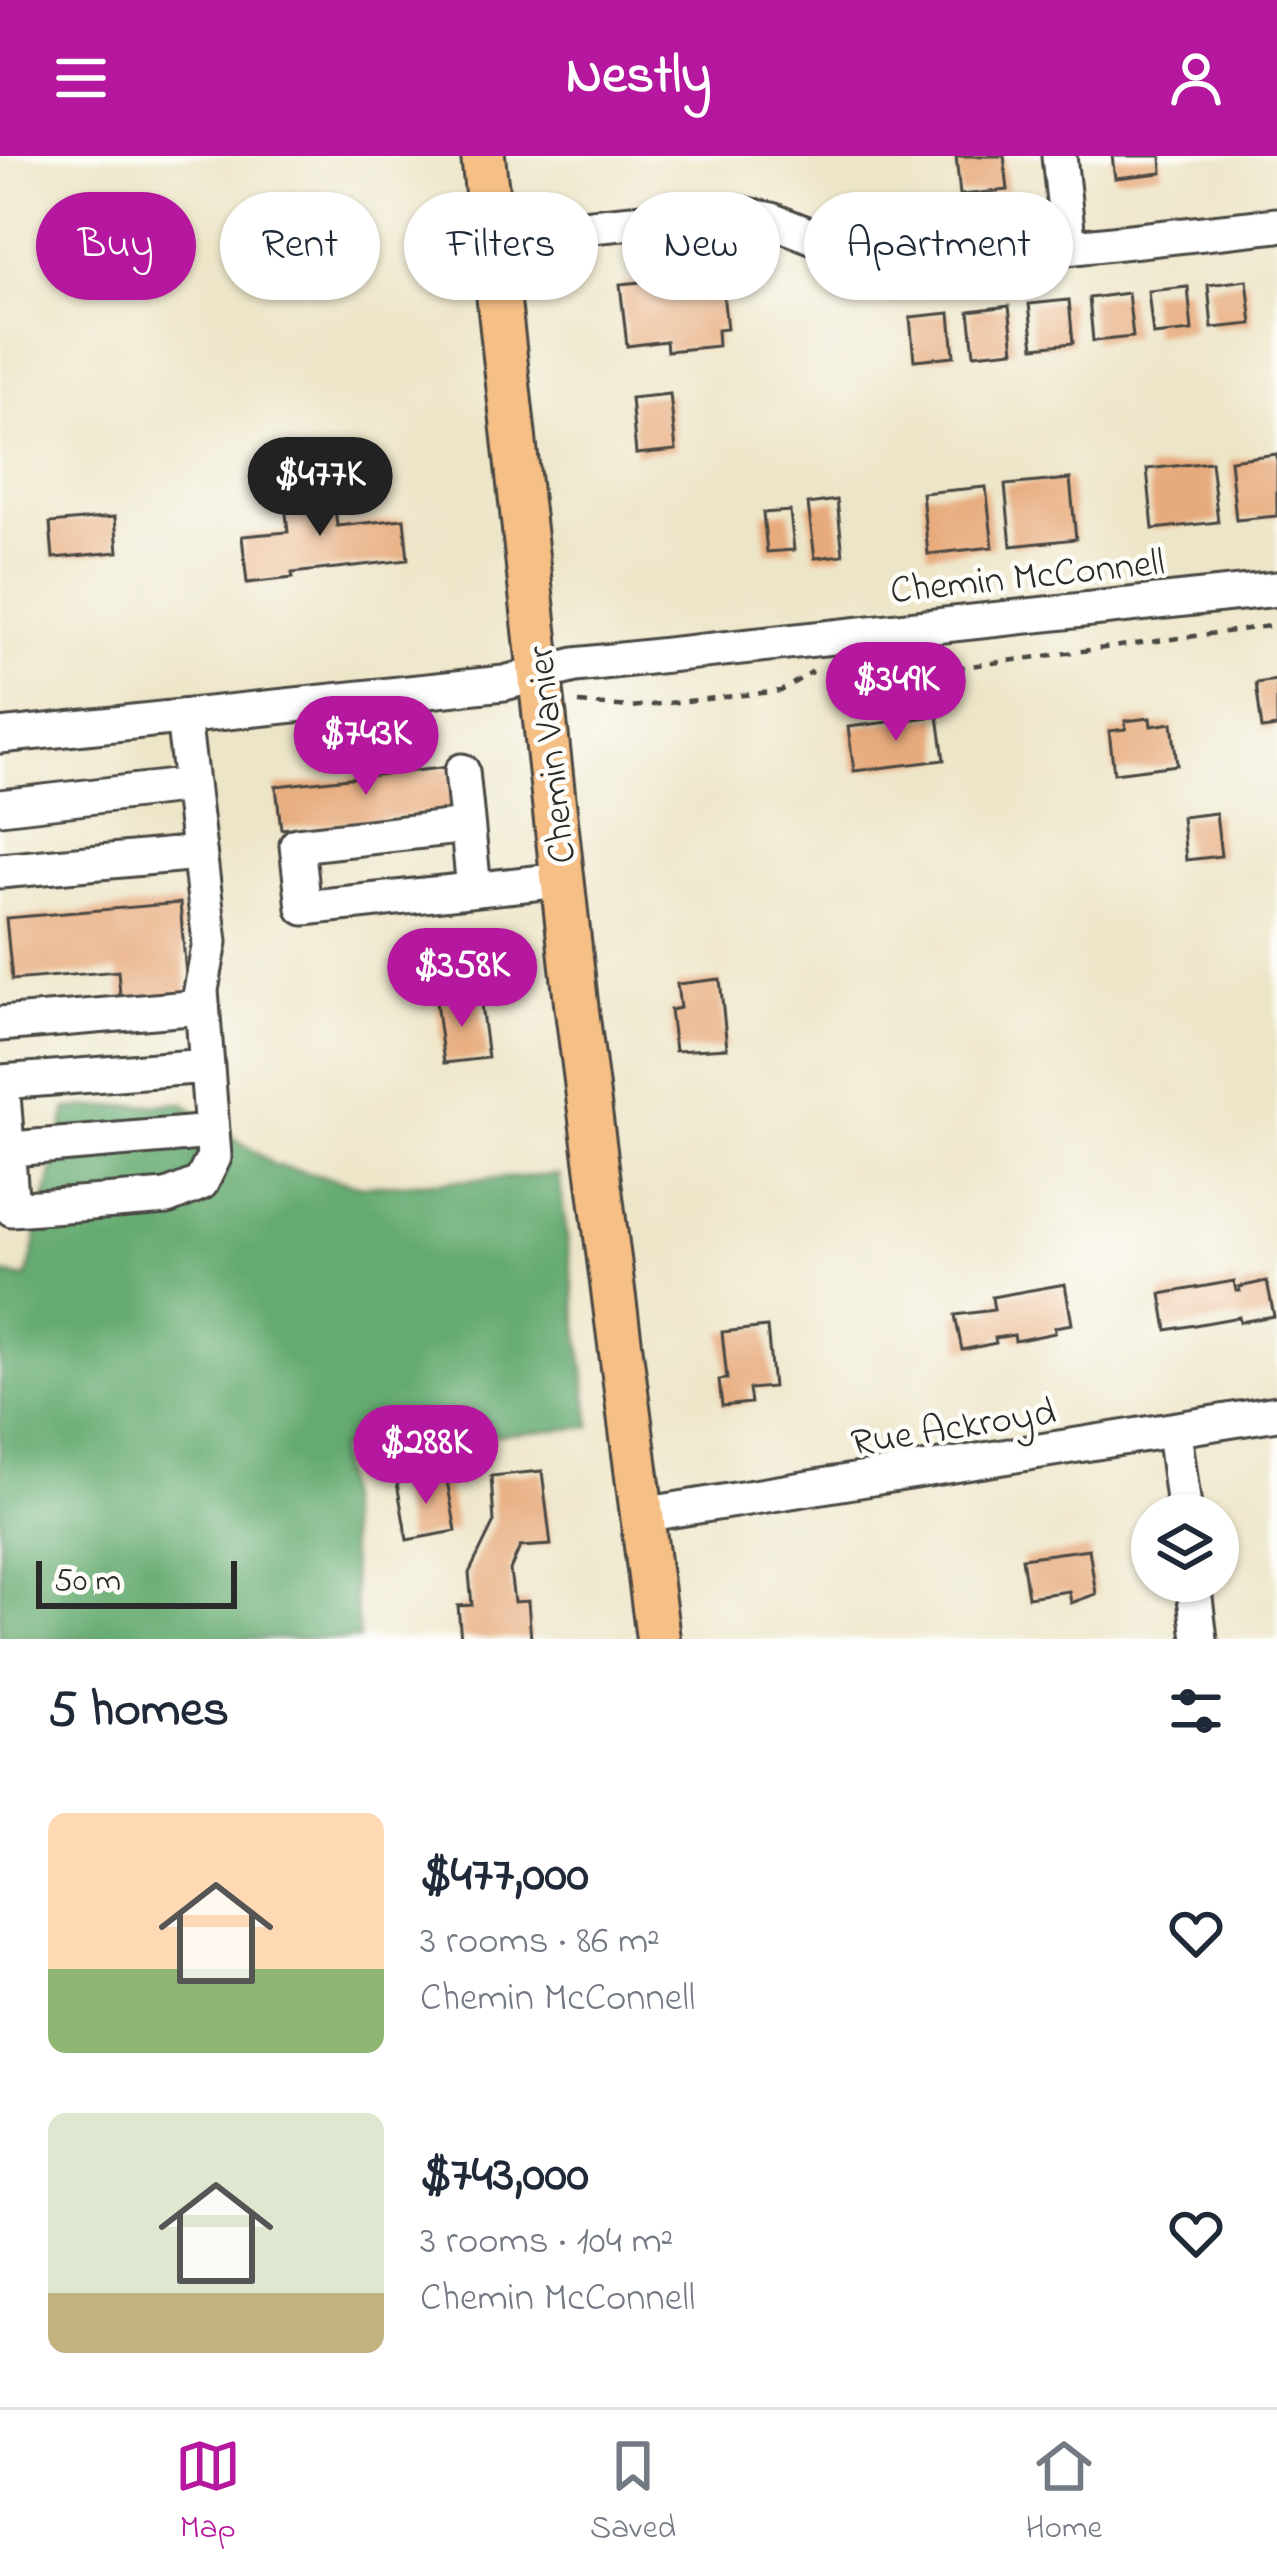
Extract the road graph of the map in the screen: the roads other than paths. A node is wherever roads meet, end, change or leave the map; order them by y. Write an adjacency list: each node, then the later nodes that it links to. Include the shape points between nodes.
1 (483, 156): 3 (main road, Chemin Vanier)
2 (1059, 156): 4 (street)
3 (487, 192)
4 (1063, 192)
5 (598, 224): 7 (street, via 733,212)
6 (1277, 224): 8 (street)
7 (804, 233)
8 (1073, 247)
9 (499, 300): 11 (main road, Chemin Vanier)
10 (1277, 589): 11 (street, Chemin McConnell)
11 (538, 673): 12 (street, Chemin McConnell); 20 (main road, Chemin Vanier)
12 (182, 717): 13 (street, Chemin McConnell); 15 (street)
13 (0, 736)
14 (462, 771): 17 (street)
15 (191, 785): 16 (street); 18 (street)
16 (0, 807)
17 (467, 826): 21 (street); 21 (street, via 297,845 304,908)
18 (199, 853): 19 (street); 22 (street, via 210,942)
19 (0, 871)
20 (562, 880): 21 (street); 32 (main road, Chemin Vanier)
21 (474, 890)
22 (202, 1006): 23 (street); 25 (street)
23 (0, 1024)
24 (0, 1064): 26 (street)
25 (207, 1066): 26 (street); 27 (street)
26 (2, 1082): 28 (street)
27 (212, 1132): 28 (street); 28 (street, via 214,1157 201,1183 167,1197 12,1209)
28 (4, 1150)
29 (1277, 1413): 30 (street, Rue Ackroyd)
30 (1174, 1432): 31 (street); 32 (street, Rue Ackroyd)
31 (1182, 1494)
32 (641, 1515): 34 (main road, Chemin Vanier)
33 (1196, 1602): 35 (street)
34 (658, 1639)
35 (1200, 1639)

